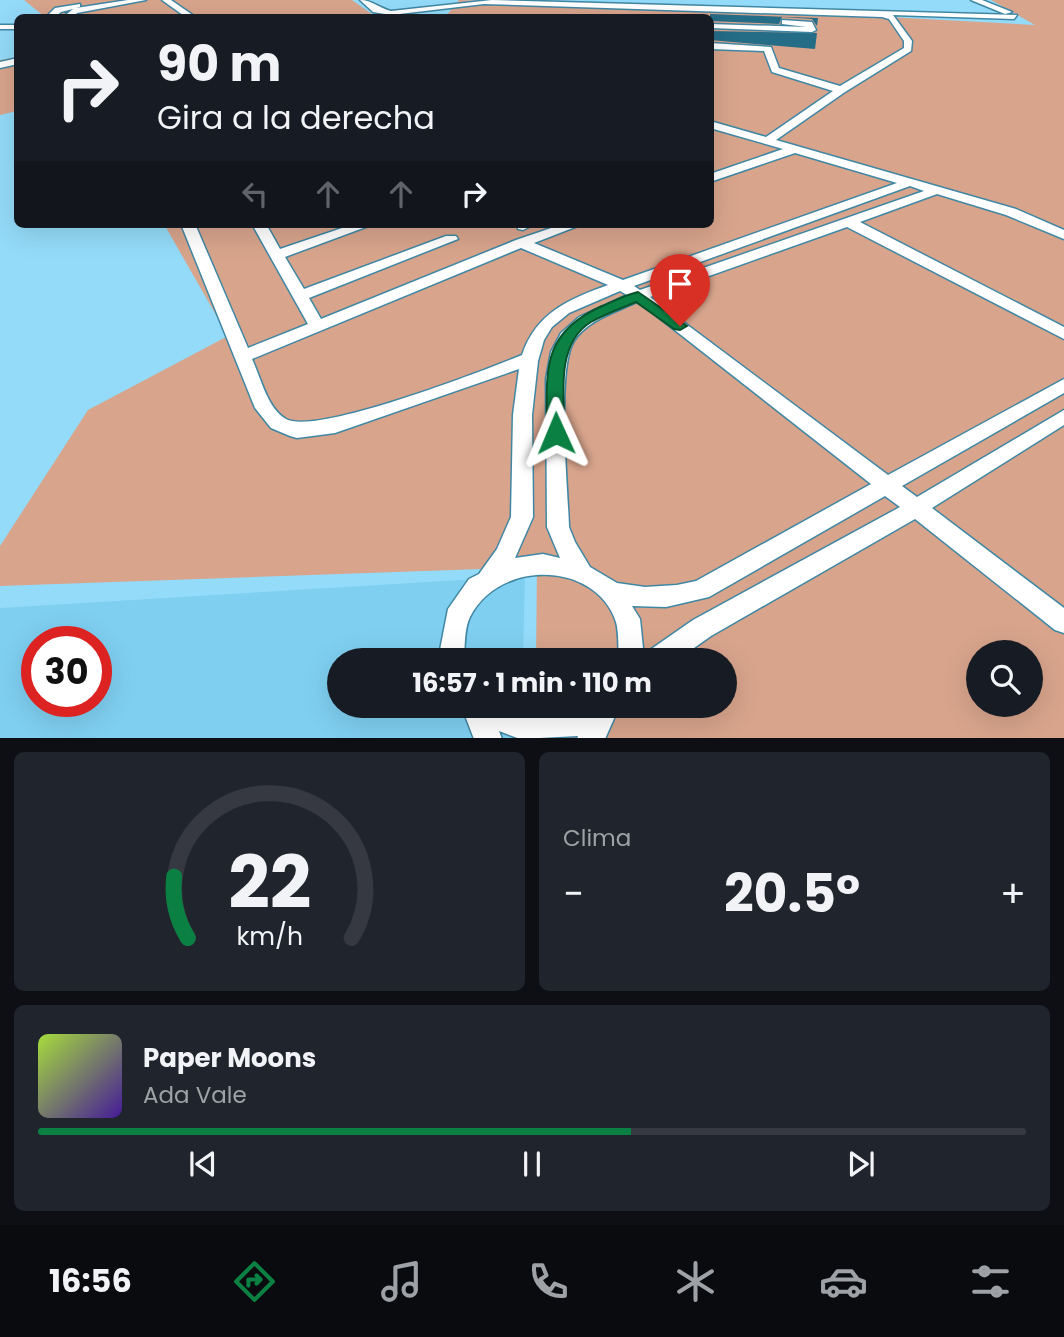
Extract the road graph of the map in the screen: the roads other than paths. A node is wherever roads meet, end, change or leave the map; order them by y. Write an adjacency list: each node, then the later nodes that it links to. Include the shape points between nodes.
1 (142, 0): 6 (street)
2 (166, 0): 13 (street)
3 (364, 0): 7 (street, via 376,10 391,13)
4 (694, 0): 9 (street, via 698,5)
5 (974, 0): 9 (street, via 1014,17)
6 (114, 2): 10 (street); 11 (street); 12 (street)
7 (463, 2): 8 (street)
8 (677, 3): 19 (street, via 892,17 908,41 908,49)
9 (794, 4)
10 (122, 11)
11 (54, 14)
12 (71, 14)
13 (186, 14)
14 (714, 19): 15 (street, via 804,23 812,30)
15 (714, 28)
16 (714, 47): 17 (street)
17 (770, 55): 18 (street); 19 (street, via 775,71)
18 (735, 58)
19 (841, 90): 21 (street)
20 (714, 125): 21 (street)
21 (767, 141): 22 (street)
22 (794, 149): 23 (street); 24 (street)
23 (714, 177)
24 (911, 182): 25 (street); 35 (street)
25 (939, 190): 26 (street); 31 (street, via 1011,212)
26 (847, 221): 35 (street); 38 (street)
27 (190, 228): 39 (street)
28 (261, 228): 34 (street)
29 (356, 228): 34 (street)
30 (564, 228): 33 (street)
31 (1064, 235)
32 (452, 239): 36 (street)
33 (521, 243): 35 (street); 37 (street)
34 (276, 255): 36 (street)
35 (630, 290): 40 (street, via 566,307 545,324); 45 (street); 47 (street, via 567,337 555,379 558,527)
36 (300, 296): 37 (street)
37 (317, 326): 39 (street)
38 (1064, 334)
39 (242, 357): 41 (street, via 264,408 278,423 298,431 335,426)
40 (528, 359): 41 (street); 43 (street)
41 (475, 378): 43 (street, via 502,379)
42 (1064, 385): 45 (street)
43 (524, 390): 48 (street, via 522,517 513,547)
44 (1064, 416): 46 (street)
45 (886, 485): 46 (street); 49 (street, via 701,590 647,599)
46 (916, 508): 50 (street); 53 (street)
47 (580, 571): 48 (street, via 534,563); 49 (street)
48 (489, 577): 51 (street, via 461,604 453,621)
49 (610, 593): 52 (street, via 629,622)
50 (1064, 622)
51 (450, 648)
52 (632, 648)
53 (673, 648)
54 (481, 718): 58 (street)
55 (495, 718): 56 (street, via 521,729 550,731)
56 (588, 718)
57 (600, 718): 59 (street)
58 (488, 738)
59 (591, 738)

